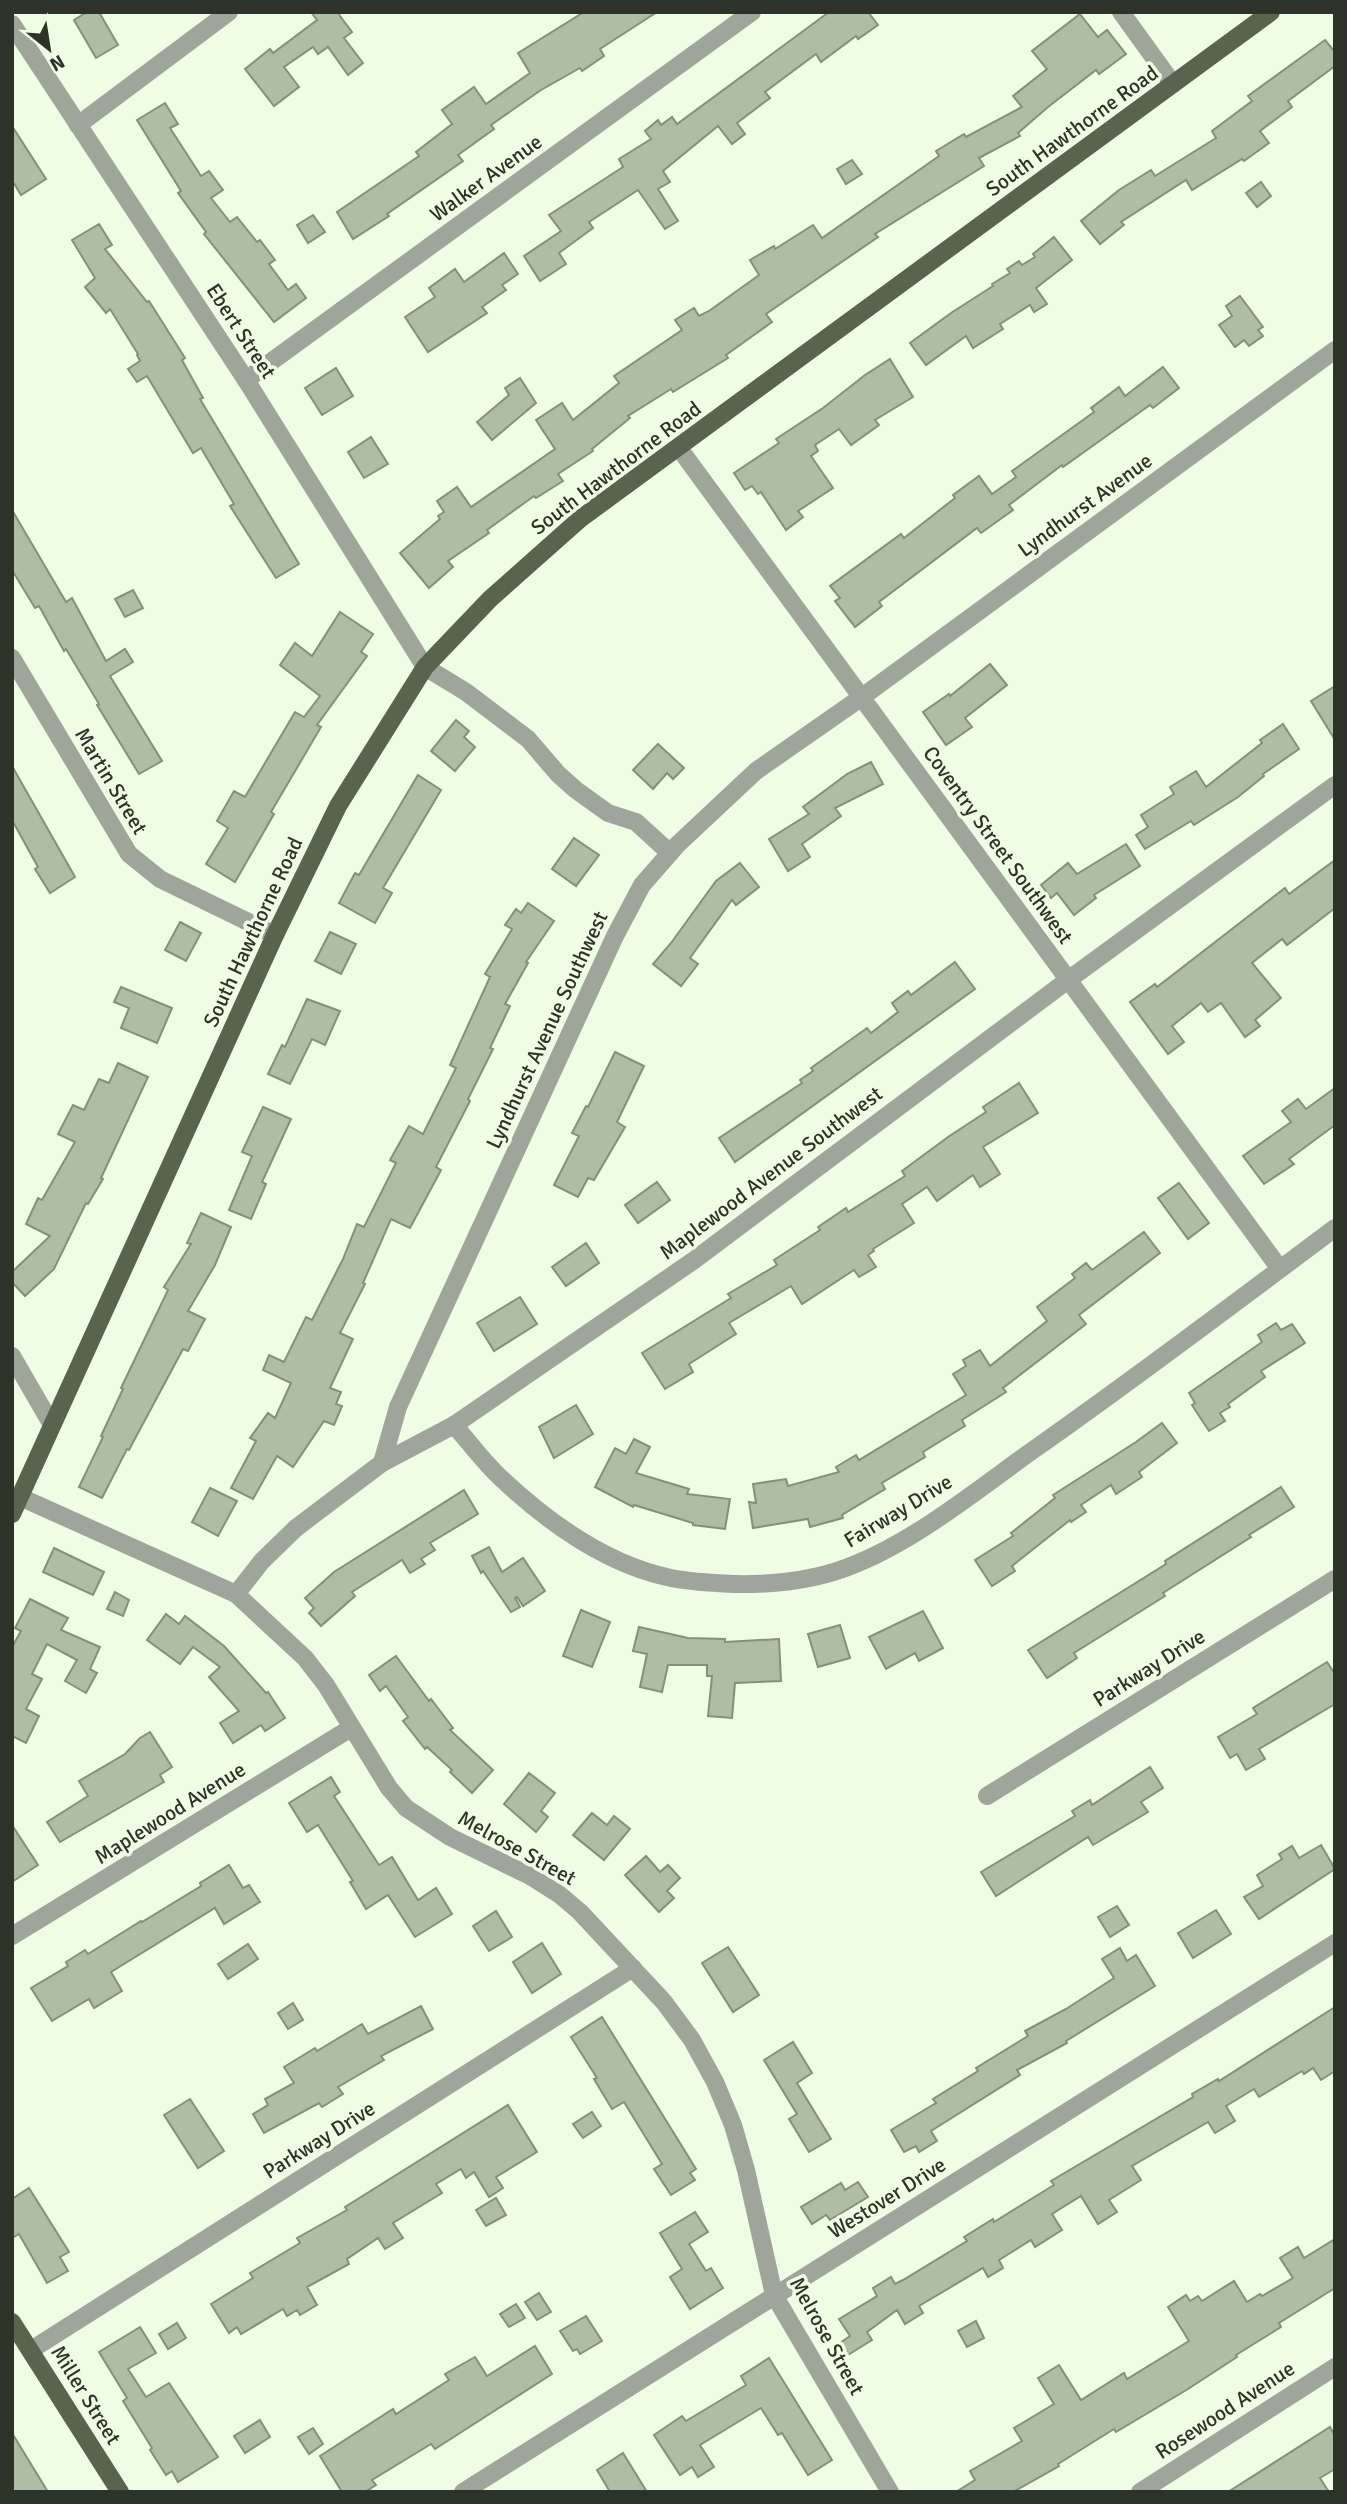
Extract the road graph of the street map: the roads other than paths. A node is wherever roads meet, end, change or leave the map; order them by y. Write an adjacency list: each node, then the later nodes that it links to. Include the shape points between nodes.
1 (229, 12): 7 (street)
2 (752, 12): 9 (street, Walker Avenue)
3 (1121, 12): 6 (street)
4 (1271, 12): 6 (main road, South Hawthorne Road)
5 (12, 24): 7 (street, Ebert Street)
6 (1173, 84): 10 (main road, South Hawthorne Road)
7 (78, 125): 9 (street, Ebert Street)
8 (1335, 351): 13 (street, Lyndhurst Avenue)
9 (246, 380): 12 (street, Ebert Street)
10 (679, 448): 12 (main road, South Hawthorne Road, via 580,519 490,599); 13 (street, Coventry Street Southwest)
11 (12, 659): 16 (street, Martin Street, via 129,855 160,879)
12 (425, 667): 15 (street, via 528,739 576,790 608,813 636,822); 16 (main road, South Hawthorne Road, via 338,806)
13 (862, 696): 15 (street, Lyndhurst Avenue Southwest, via 757,771); 17 (street, Coventry Street Southwest)
14 (1335, 785): 17 (street, Maplewood Avenue Southwest)
15 (670, 853): 23 (street, Lyndhurst Avenue Southwest, via 642,886 615,936 398,1408)
16 (275, 935): 21 (main road, South Hawthorne Road)
17 (1069, 980): 19 (street, Coventry Street Southwest); 22 (street, Maplewood Avenue Southwest, via 693,1261)
18 (1335, 1228): 19 (street, Fairway Drive)
19 (1280, 1269): 22 (street, Fairway Drive, via 1052,1437 891,1547 826,1575 747,1584 694,1582 655,1574 609,1556 542,1513 501,1479)
20 (12, 1356): 21 (street)
21 (52, 1425): 24 (main road, South Hawthorne Road)
22 (454, 1425): 23 (street, Maplewood Avenue Southwest)
23 (382, 1463): 27 (street, Maplewood Avenue Southwest, via 296,1528)
24 (20, 1497): 25 (main road, South Hawthorne Road); 27 (street, Melrose Street)
25 (12, 1514)
26 (1335, 1579): 29 (street, Parkway Drive)
27 (236, 1594): 28 (street, Melrose Street, via 305,1658)
28 (351, 1728): 30 (street, Maplewood Avenue); 32 (street, Melrose Street, via 406,1808 450,1837 560,1895)
29 (987, 1796)
30 (12, 1937)
31 (1335, 1943): 33 (street, Westover Drive)
32 (633, 1968): 33 (street, Melrose Street, via 692,2039 715,2082 746,2170); 35 (street, Parkway Drive)
33 (774, 2295): 38 (street, Westover Drive); 39 (street, Melrose Street)
34 (12, 2322): 35 (main road, Miller Street)
35 (31, 2350): 37 (main road, Miller Street)
36 (1335, 2367): 40 (street, Rosewood Avenue)
37 (120, 2492)
38 (463, 2492)
39 (890, 2492)
40 (1140, 2492)

